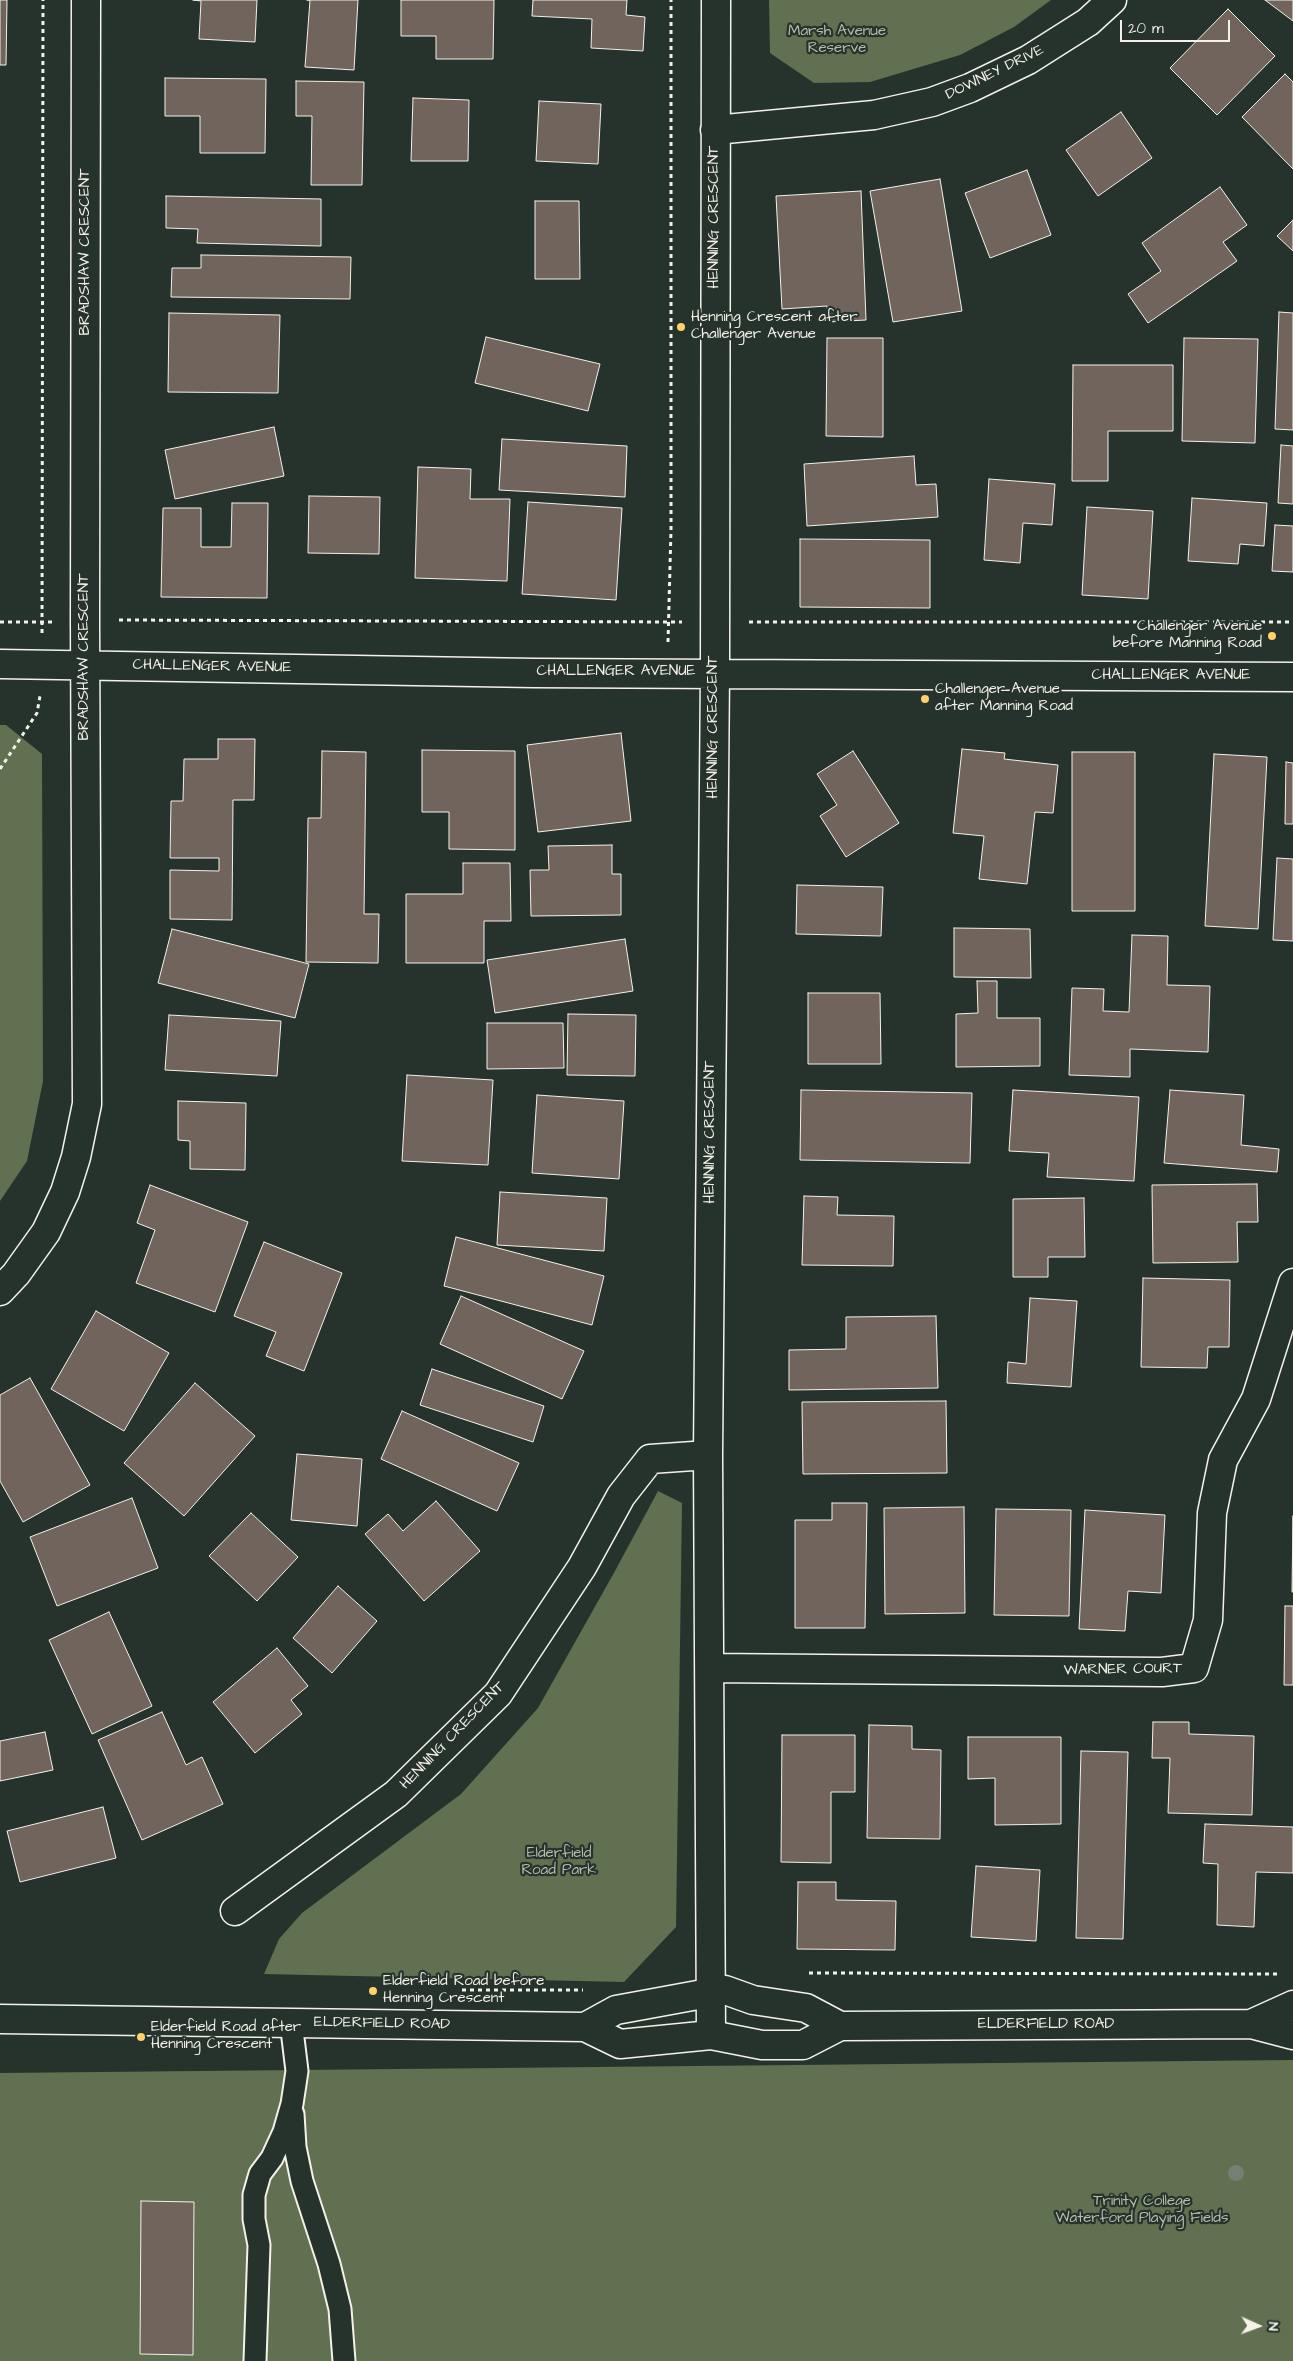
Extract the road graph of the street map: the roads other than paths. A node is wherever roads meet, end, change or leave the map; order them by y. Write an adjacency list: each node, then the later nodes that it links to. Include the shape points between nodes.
1 (86, 0): 6 (street, BRADSHAW CRESCENT)
2 (716, 0): 4 (street, HENNING CRESCENT)
3 (1112, 0): 4 (street, DOWNEY DRIVE, via 1088,22 1028,60 932,102 874,115)
4 (715, 130): 7 (street, HENNING CRESCENT)
5 (0, 664): 6 (street, CHALLENGER AVENUE)
6 (86, 665): 7 (street, CHALLENGER AVENUE, via 524,673); 10 (street, BRADSHAW CRESCENT, via 87,1104 66,1192 46,1232)
7 (714, 672): 8 (street, CHALLENGER AVENUE); 11 (street, HENNING CRESCENT)
8 (1293, 677)
9 (1293, 1283): 12 (street, WARNER COURT, via 1256,1399 1223,1460 1212,1513 1208,1620 1194,1668 1162,1672)
10 (0, 1291)
11 (708, 1455): 12 (street, HENNING CRESCENT); 13 (street, HENNING CRESCENT, via 650,1460 621,1496 582,1567 498,1694 396,1794)
12 (710, 1668): 14 (street, HENNING CRESCENT)
13 (236, 1911)
14 (710, 1992): 19 (street, ELDERFIELD ROAD, via 725,1990 753,2000 806,2008); 20 (street, ELDERFIELD ROAD, via 616,2010); 22 (street, HENNING CRESCENT)
15 (1293, 2005): 18 (street, ELDERFIELD ROAD)
16 (0, 2019): 17 (street, ELDERFIELD ROAD)
17 (291, 2022): 20 (street, ELDERFIELD ROAD); 23 (lane, via 297,2071)
18 (1251, 2024): 19 (street, ELDERFIELD ROAD); 21 (street, ELDERFIELD ROAD)
19 (840, 2026): 22 (street, ELDERFIELD ROAD, via 802,2045 762,2045)
20 (585, 2027): 22 (street, ELDERFIELD ROAD, via 620,2044)
21 (1293, 2035)
22 (711, 2036)
23 (292, 2104): 24 (lane, via 284,2132 260,2174 254,2194 258,2244); 25 (lane, via 295,2147 302,2181 340,2309)
24 (255, 2361)
25 (344, 2361)

